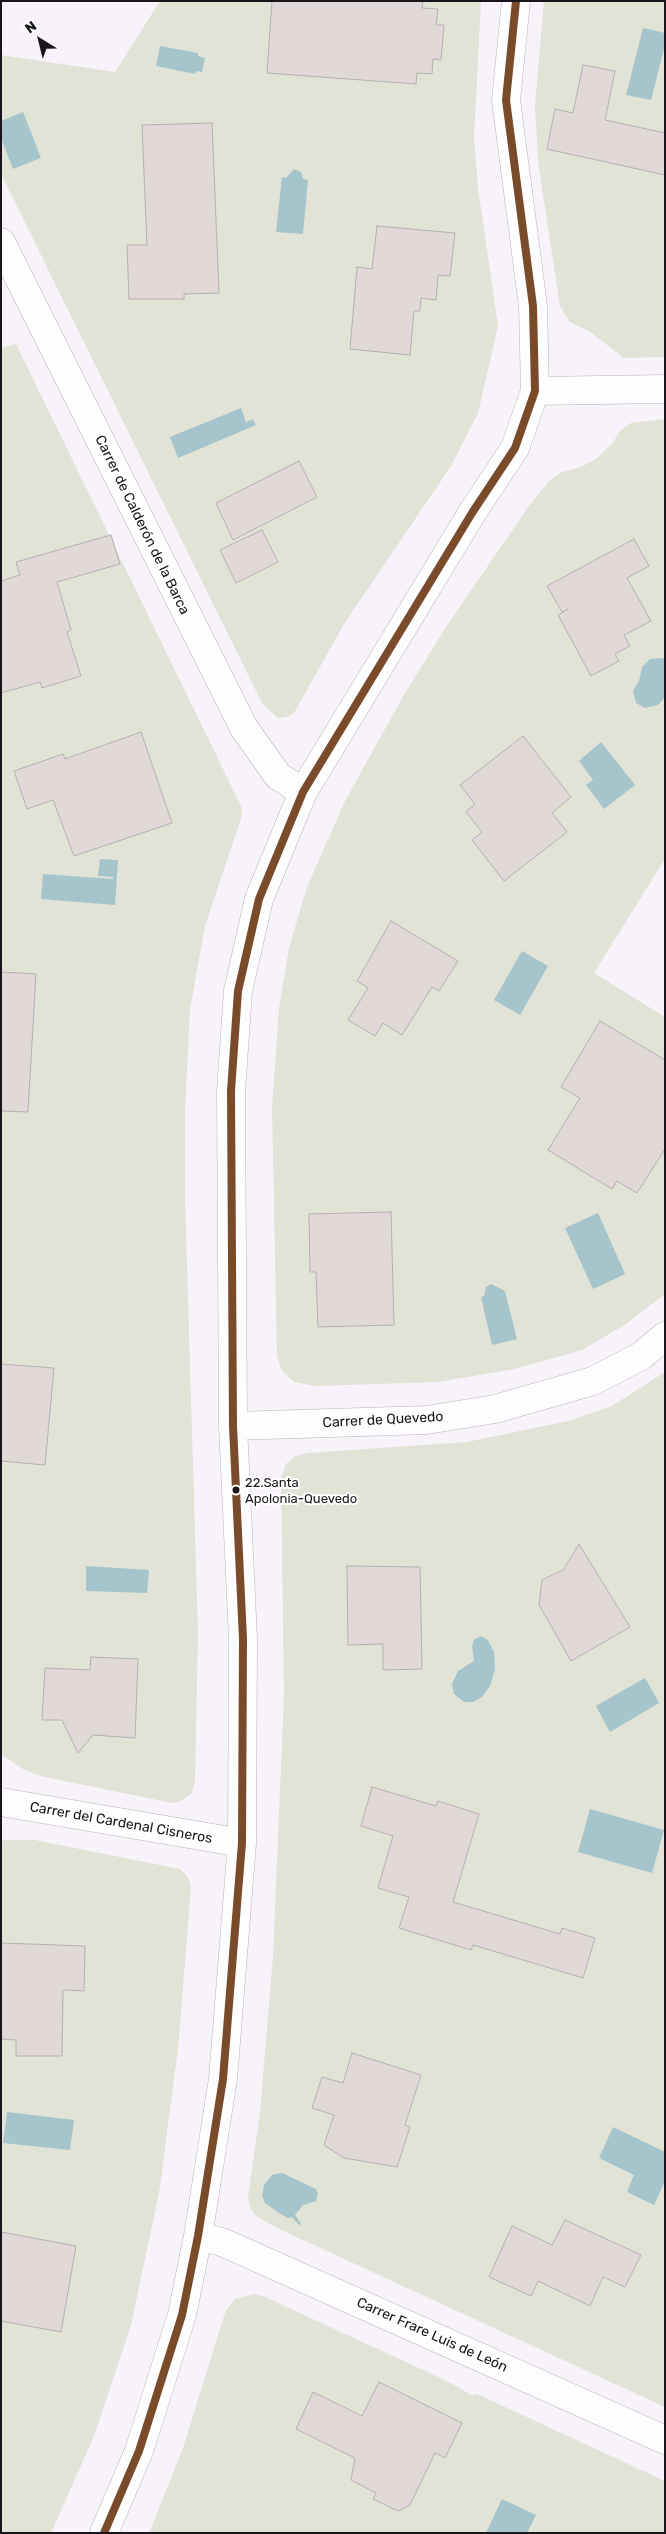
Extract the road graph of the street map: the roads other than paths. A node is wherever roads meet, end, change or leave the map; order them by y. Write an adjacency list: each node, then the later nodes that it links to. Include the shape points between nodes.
1 (516, 1): 4 (street, via 506,100 533,306)
2 (1, 242): 5 (street, Carrer de Calderón de la Barca, via 244,728 278,776)
3 (665, 388): 4 (street)
4 (534, 391): 5 (street, via 514,448)
5 (303, 792): 7 (street, via 259,899 238,991 231,1091)
6 (665, 1336): 7 (street, Carrer de Quevedo, via 641,1356 593,1381 495,1409 427,1420)
7 (233, 1426): 9 (street, via 243,1640)
8 (1, 1802): 9 (street, Carrer del Cardenal Cisneros)
9 (242, 1843): 10 (street, via 223,2079)
10 (198, 2236): 11 (street, Carrer Frare Luis de León, via 222,2242); 12 (street, via 182,2315 139,2451)
11 (665, 2440)
12 (104, 2533)

